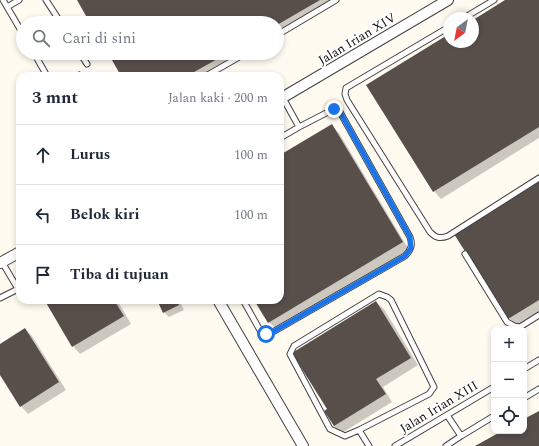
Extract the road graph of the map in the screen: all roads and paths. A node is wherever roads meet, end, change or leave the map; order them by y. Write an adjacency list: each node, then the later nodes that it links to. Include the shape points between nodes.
1 (3, 0): 7 (lane)
2 (19, 0): 7 (lane)
3 (46, 0): 9 (lane)
4 (336, 0): 11 (lane)
5 (448, 0): 19 (street, Jalan Irian XIV)
6 (494, 0): 8 (lane)
7 (8, 7): 10 (lane)
8 (474, 12)
9 (56, 16)
10 (16, 21)
11 (284, 31)
12 (443, 31): 23 (lane, via 350,86 345,92 347,100 430,232 438,238 448,236)
13 (38, 60): 17 (lane)
14 (85, 60): 16 (lane)
15 (234, 60): 18 (lane)
16 (88, 64)
17 (45, 72)
18 (213, 72)
19 (284, 97)
20 (284, 104): 21 (lane)
21 (299, 127): 22 (lane); 31 (lane, via 332,110 340,112 410,237 411,248 405,256 271,333 261,332)
22 (284, 136)
23 (539, 178)
24 (16, 254): 26 (street)
25 (465, 254): 32 (lane, via 504,317 512,325 523,326)
26 (1, 263): 27 (lane)
27 (16, 284)
28 (16, 290): 29 (lane)
29 (0, 298)
30 (220, 304): 42 (street)
31 (245, 304)
32 (539, 315)
33 (539, 360): 34 (lane)
34 (527, 367)
35 (491, 389): 38 (lane, Jalan Irian XIII)
36 (539, 389): 37 (lane)
37 (527, 396)
38 (448, 415): 41 (lane); 44 (lane, Jalan Irian XIII)
39 (491, 418): 41 (lane)
40 (359, 430): 40 (lane, via 345,436 330,429 290,354 294,346 379,294 391,300 434,387 429,394); 43 (lane)
41 (461, 436): 45 (lane)
42 (304, 446)
43 (369, 446)
44 (395, 446)
45 (446, 446)

